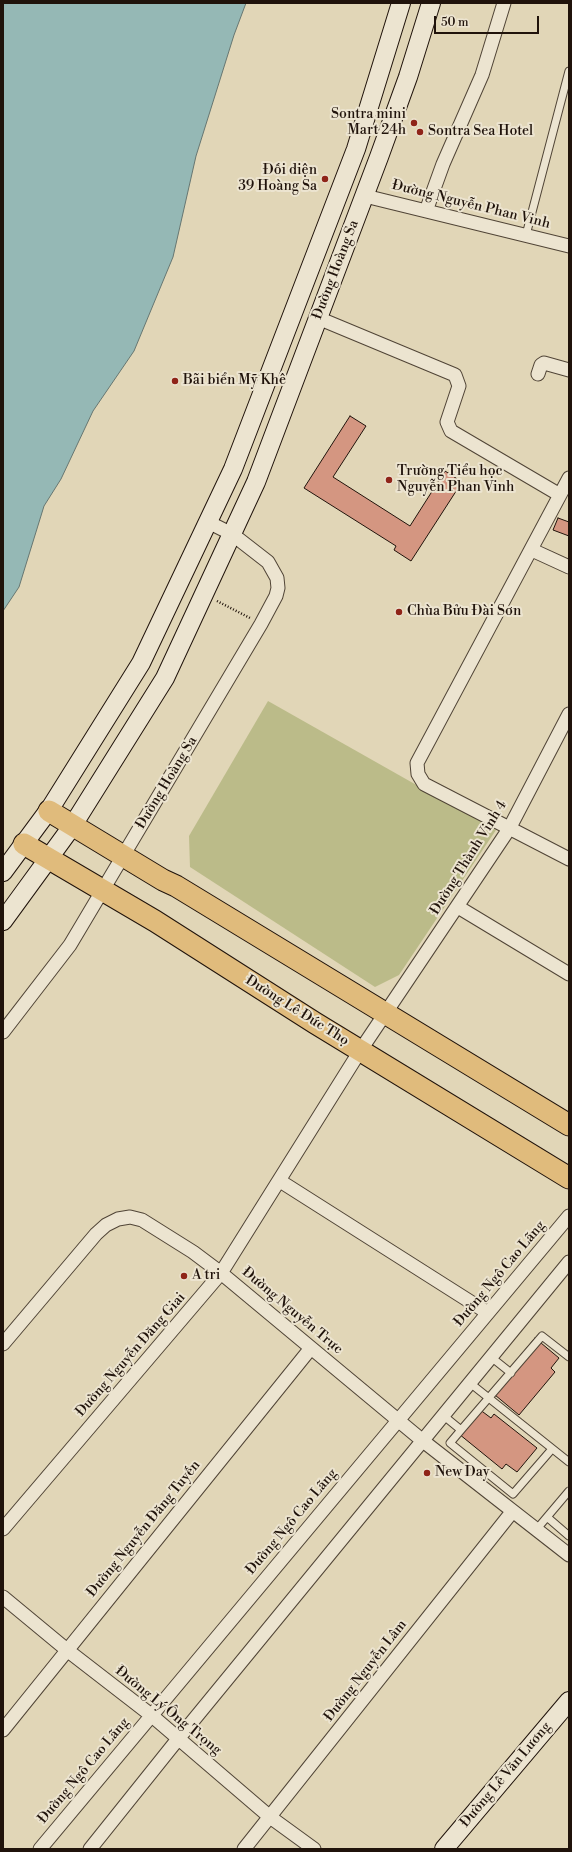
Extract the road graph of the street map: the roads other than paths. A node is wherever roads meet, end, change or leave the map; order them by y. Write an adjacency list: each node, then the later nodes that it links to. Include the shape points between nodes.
1 (401, 3): 5 (main road, Đường Hoàng Sa)
2 (431, 3): 6 (main road, Đường Hoàng Sa)
3 (504, 3): 7 (street, via 482,75 443,164)
4 (569, 71): 8 (lane)
5 (341, 188): 6 (main road); 15 (main road, Đường Hoàng Sa, via 233,469)
6 (365, 196): 7 (street, Đường Nguyễn Phan Vinh); 10 (main road, Đường Hoàng Sa)
7 (426, 211): 8 (street, Đường Nguyễn Phan Vinh)
8 (526, 235): 9 (street, Đường Nguyễn Phan Vinh)
9 (569, 246)
10 (318, 318): 14 (street, via 455,376 459,386 447,422 451,432); 16 (main road, Đường Hoàng Sa, via 256,482)
11 (569, 370): 12 (street, via 544,363)
12 (538, 374)
13 (569, 478): 14 (street)
14 (560, 495): 17 (street)
15 (208, 522): 16 (street, Đường Hoàng Sa); 20 (main road, Đường Hoàng Sa, via 141,663)
16 (232, 534): 21 (main road, Đường Hoàng Sa, via 165,678); 24 (street, Đường Hoàng Sa, via 262,556 273,569 277,578 276,596)
17 (532, 550): 18 (street); 22 (street, via 417,763 418,774 424,784)
18 (569, 567)
19 (569, 714): 22 (street, Đường Thành Vinh 4)
20 (49, 811): 21 (main road); 23 (main road, Đường Hoàng Sa)
21 (73, 825): 24 (main road); 25 (main road, Đường Hoàng Sa)
22 (509, 829): 26 (street); 29 (street, Đường Thành Vinh 4)
23 (24, 844): 25 (main road, Đường Lê Đức Thọ); 27 (main road, Đường Hoàng Sa)
24 (123, 856): 28 (street, Đường Hoàng Sa); 32 (main road)
25 (49, 858): 28 (main road, Đường Lê Đức Thọ); 30 (main road, Đường Hoàng Sa)
26 (569, 859)
27 (3, 872)
28 (103, 890): 33 (street, Đường Hoàng Sa, via 70,945); 34 (main road, Đường Lê Đức Thọ)
29 (458, 907): 31 (street); 32 (street, Đường Thành Vinh 4)
30 (3, 921)
31 (569, 974)
32 (385, 1013): 34 (street, Đường Thành Vinh 4); 35 (main road)
33 (3, 1032)
34 (360, 1050): 36 (main road, Đường Lê Đức Thọ); 37 (street, Đường Nguyễn Đăng Giai)
35 (569, 1125)
36 (569, 1178)
37 (280, 1181): 40 (street, Đường Nguyễn Đăng Giai); 41 (street)
38 (569, 1216): 41 (street, Đường Ngô Cao Lãng)
39 (569, 1262): 44 (street)
40 (221, 1273): 42 (street, Đường Nguyễn Trực, via 142,1220 130,1217 118,1219 96,1234); 43 (street, Đường Nguyễn Trực); 60 (street, Đường Nguyễn Đăng Giai)
41 (488, 1313): 50 (street, Đường Ngô Cao Lãng)
42 (3, 1344)
43 (311, 1348): 50 (street, Đường Nguyễn Trực); 65 (street, Đường Nguyễn Đăng Tuyến)
44 (491, 1357): 46 (lane); 47 (street)
45 (569, 1357): 46 (lane, via 542,1336)
46 (511, 1373): 48 (lane)
47 (470, 1383): 48 (lane); 49 (street)
48 (488, 1399): 51 (lane); 53 (lane)
49 (444, 1416): 51 (lane); 52 (street)
50 (398, 1421): 52 (street, Đường Nguyễn Trực); 67 (street, Đường Ngô Cao Lãng)
51 (461, 1430): 55 (lane, via 450,1443)
52 (423, 1442): 56 (street, Đường Nguyễn Trực); 69 (street)
53 (552, 1449): 54 (lane); 55 (lane, via 513,1494)
54 (569, 1462)
55 (494, 1479): 56 (lane)
56 (484, 1490): 58 (street, Đường Nguyễn Trực)
57 (569, 1491): 59 (lane)
58 (512, 1512): 61 (street, Đường Nguyễn Trực); 70 (street, Đường Nguyễn Lâm)
59 (547, 1517): 61 (lane); 62 (lane)
60 (3, 1529)
61 (536, 1530): 63 (street, Đường Nguyễn Trực)
62 (569, 1536)
63 (569, 1556)
64 (3, 1597): 65 (street, Đường Lý Ông Trọng)
65 (66, 1650): 67 (street, Đường Lý Ông Trọng); 68 (street, Đường Nguyễn Đăng Tuyến)
66 (569, 1701): 75 (main road, Đường Lê Văn Lương)
67 (151, 1715): 69 (street, Đường Lý Ông Trọng); 71 (street, Đường Ngô Cao Lãng)
68 (3, 1730)
69 (178, 1738): 70 (street, Đường Lý Ông Trọng); 72 (street)
70 (270, 1817): 73 (street, Đường Nguyễn Lâm); 74 (street, Đường Lý Ông Trọng)
71 (40, 1849)
72 (90, 1849)
73 (244, 1849)
74 (314, 1849)
75 (444, 1849)

